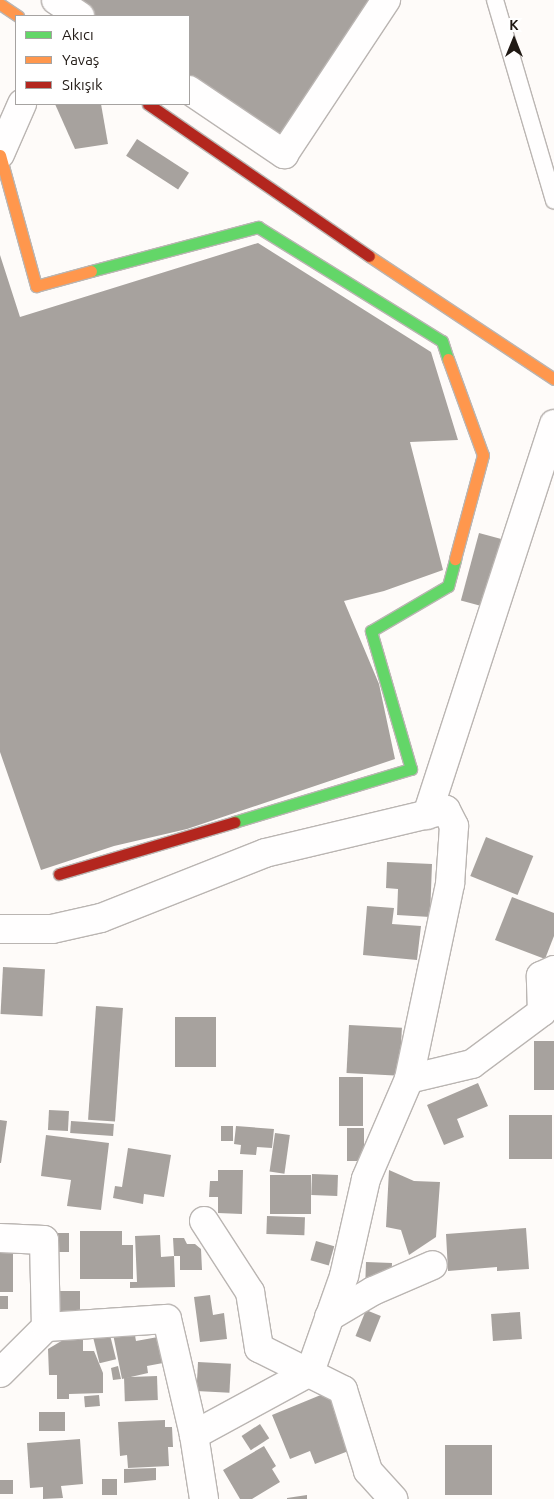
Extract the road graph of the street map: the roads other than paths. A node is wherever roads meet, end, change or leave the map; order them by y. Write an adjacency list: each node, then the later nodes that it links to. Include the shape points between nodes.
1 (56, 0): 6 (street)
2 (386, 0): 7 (street, via 284,154)
3 (495, 0): 11 (lane)
4 (0, 4): 5 (street)
5 (16, 15)
6 (78, 15)
7 (190, 91)
8 (22, 105): 10 (street)
9 (149, 105): 12 (street)
10 (0, 154): 15 (street, via 36,286 258,228 442,340 483,456 448,586 371,631 411,769)
11 (554, 201)
12 (554, 379)
13 (554, 424): 14 (street)
14 (427, 815): 16 (street, via 265,853 101,918 52,929); 19 (street, via 446,810 454,826 450,884)
15 (58, 874)
16 (0, 929)
17 (554, 970): 18 (street, via 541,976)
18 (548, 1013): 19 (street, via 472,1064)
19 (409, 1078): 23 (street, via 366,1179 344,1276)
20 (204, 1221): 25 (street, via 250,1292 259,1348)
21 (0, 1238): 24 (street, via 44,1240)
22 (432, 1265): 23 (street, via 373,1291)
23 (329, 1317): 25 (street)
24 (46, 1327): 26 (street); 27 (street, via 167,1319)
25 (310, 1372): 27 (street); 29 (street, via 343,1390 368,1471)
26 (0, 1373)
27 (194, 1435): 28 (street)
28 (204, 1499)
29 (393, 1499)

